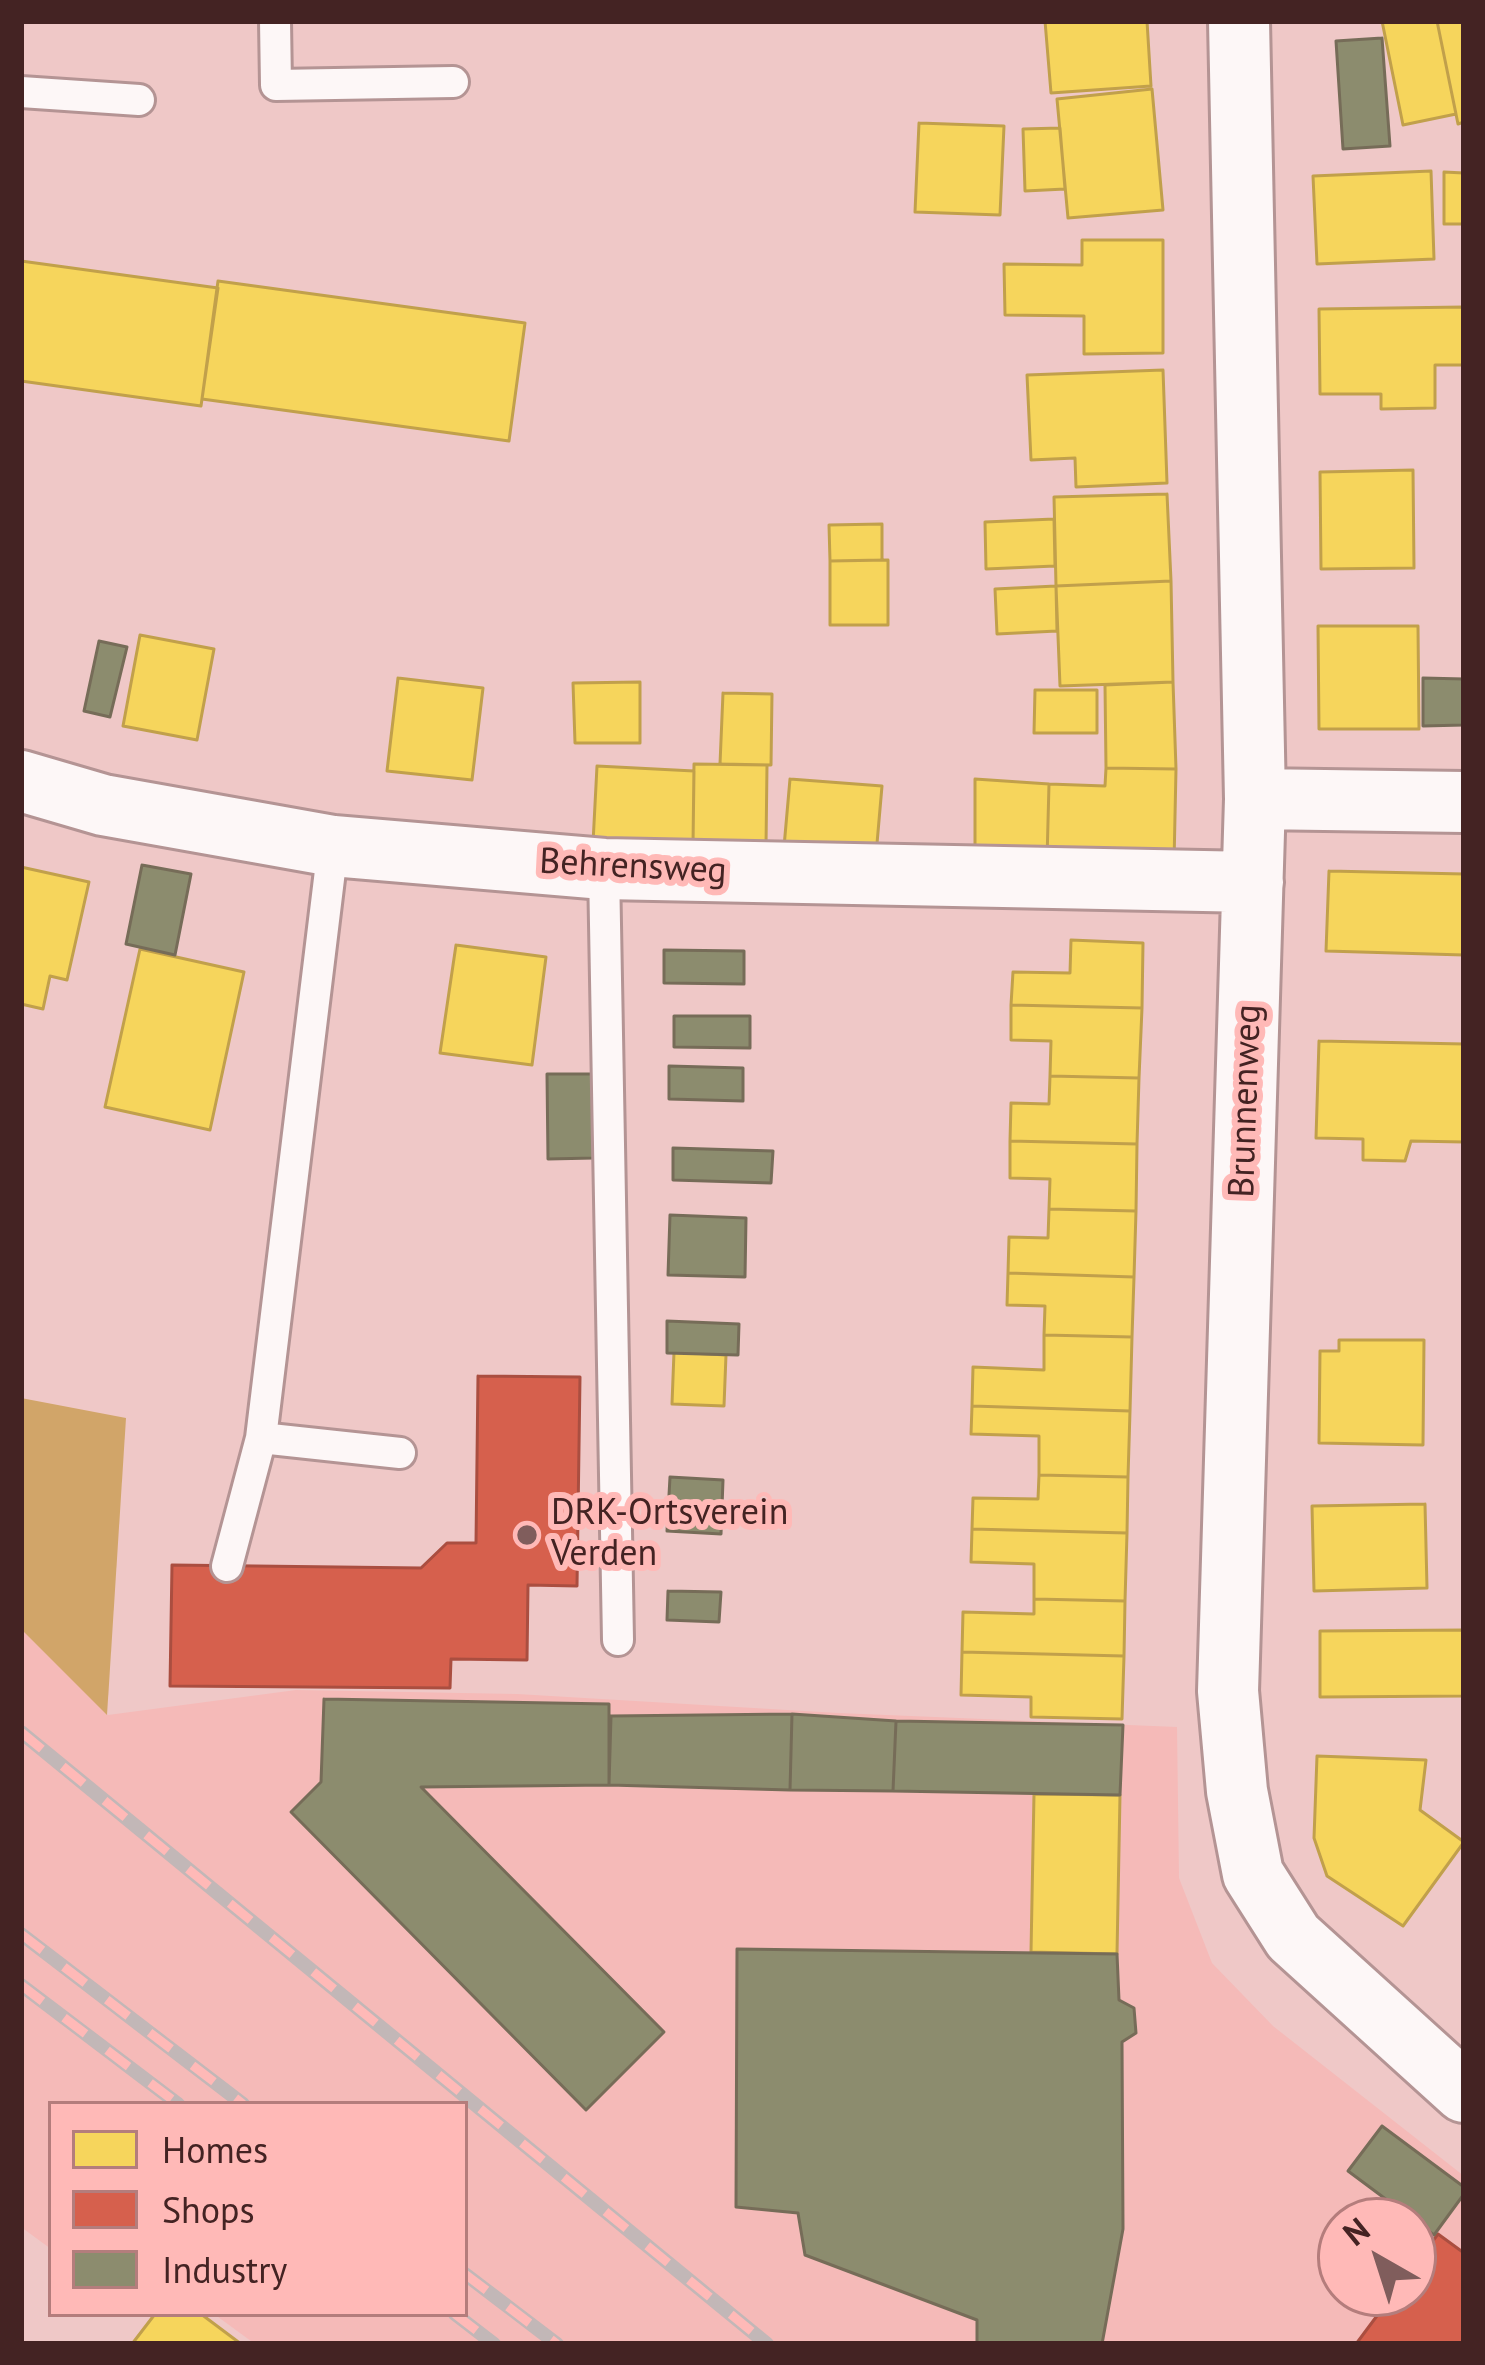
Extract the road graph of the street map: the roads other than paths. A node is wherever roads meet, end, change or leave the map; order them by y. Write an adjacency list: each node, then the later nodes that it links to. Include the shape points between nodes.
1 (274, 21): 3 (lane, via 276,85)
2 (1239, 21): 7 (street, Brunnenweg)
3 (453, 82)
4 (21, 92): 5 (lane)
5 (139, 100)
6 (21, 781): 9 (street, Behrensweg, via 103,805)
7 (1255, 799): 8 (street); 11 (street, Brunnenweg)
8 (1464, 802)
9 (332, 846): 10 (street, Behrensweg); 12 (lane)
10 (604, 869): 11 (street, Behrensweg); 15 (lane)
11 (1253, 882): 16 (street, Brunnenweg, via 1228,1691 1237,1791 1253,1874 1293,1937)
12 (261, 1438): 13 (lane); 14 (lane)
13 (400, 1453)
14 (227, 1566)
15 (618, 1640)
16 (1464, 2092)

